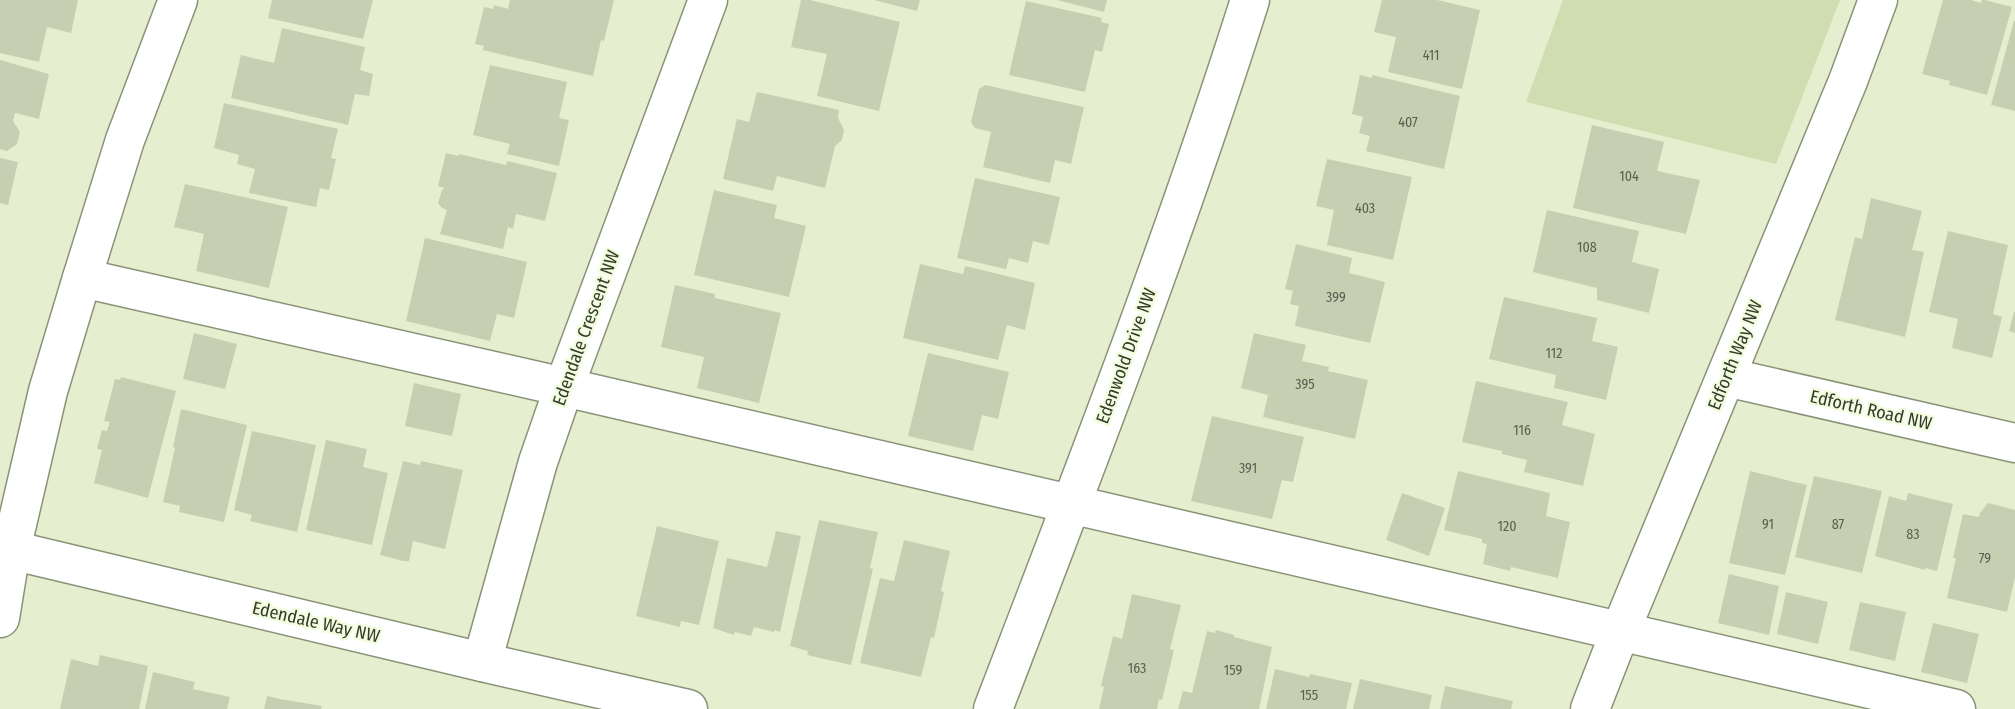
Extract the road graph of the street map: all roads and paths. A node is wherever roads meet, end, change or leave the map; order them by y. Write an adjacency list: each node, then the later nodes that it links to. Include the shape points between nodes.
1 (178, 0): 5 (street, via 125,141)
2 (708, 0): 7 (street, Edendale Crescent NW)
3 (1250, 0): 9 (street, Edenwold Drive NW, via 1173,231)
4 (1878, 0): 6 (street, Edforth Way NW)
5 (82, 278): 7 (street); 10 (street, via 48,391)
6 (1726, 377): 8 (street, Edforth Road NW); 12 (street, Edforth Way NW)
7 (564, 387): 9 (street); 13 (street, Edendale Crescent NW)
8 (2015, 443)
9 (1071, 506): 12 (street); 15 (street, Edenwold Drive NW)
10 (11, 550): 11 (street); 13 (street, Edendale Way NW)
11 (0, 618)
12 (1620, 632): 16 (street, Edforth Way NW); 17 (street)
13 (482, 662): 14 (street, Edendale Way NW)
14 (688, 709)
15 (993, 709)
16 (1590, 709)
17 (1956, 709)

